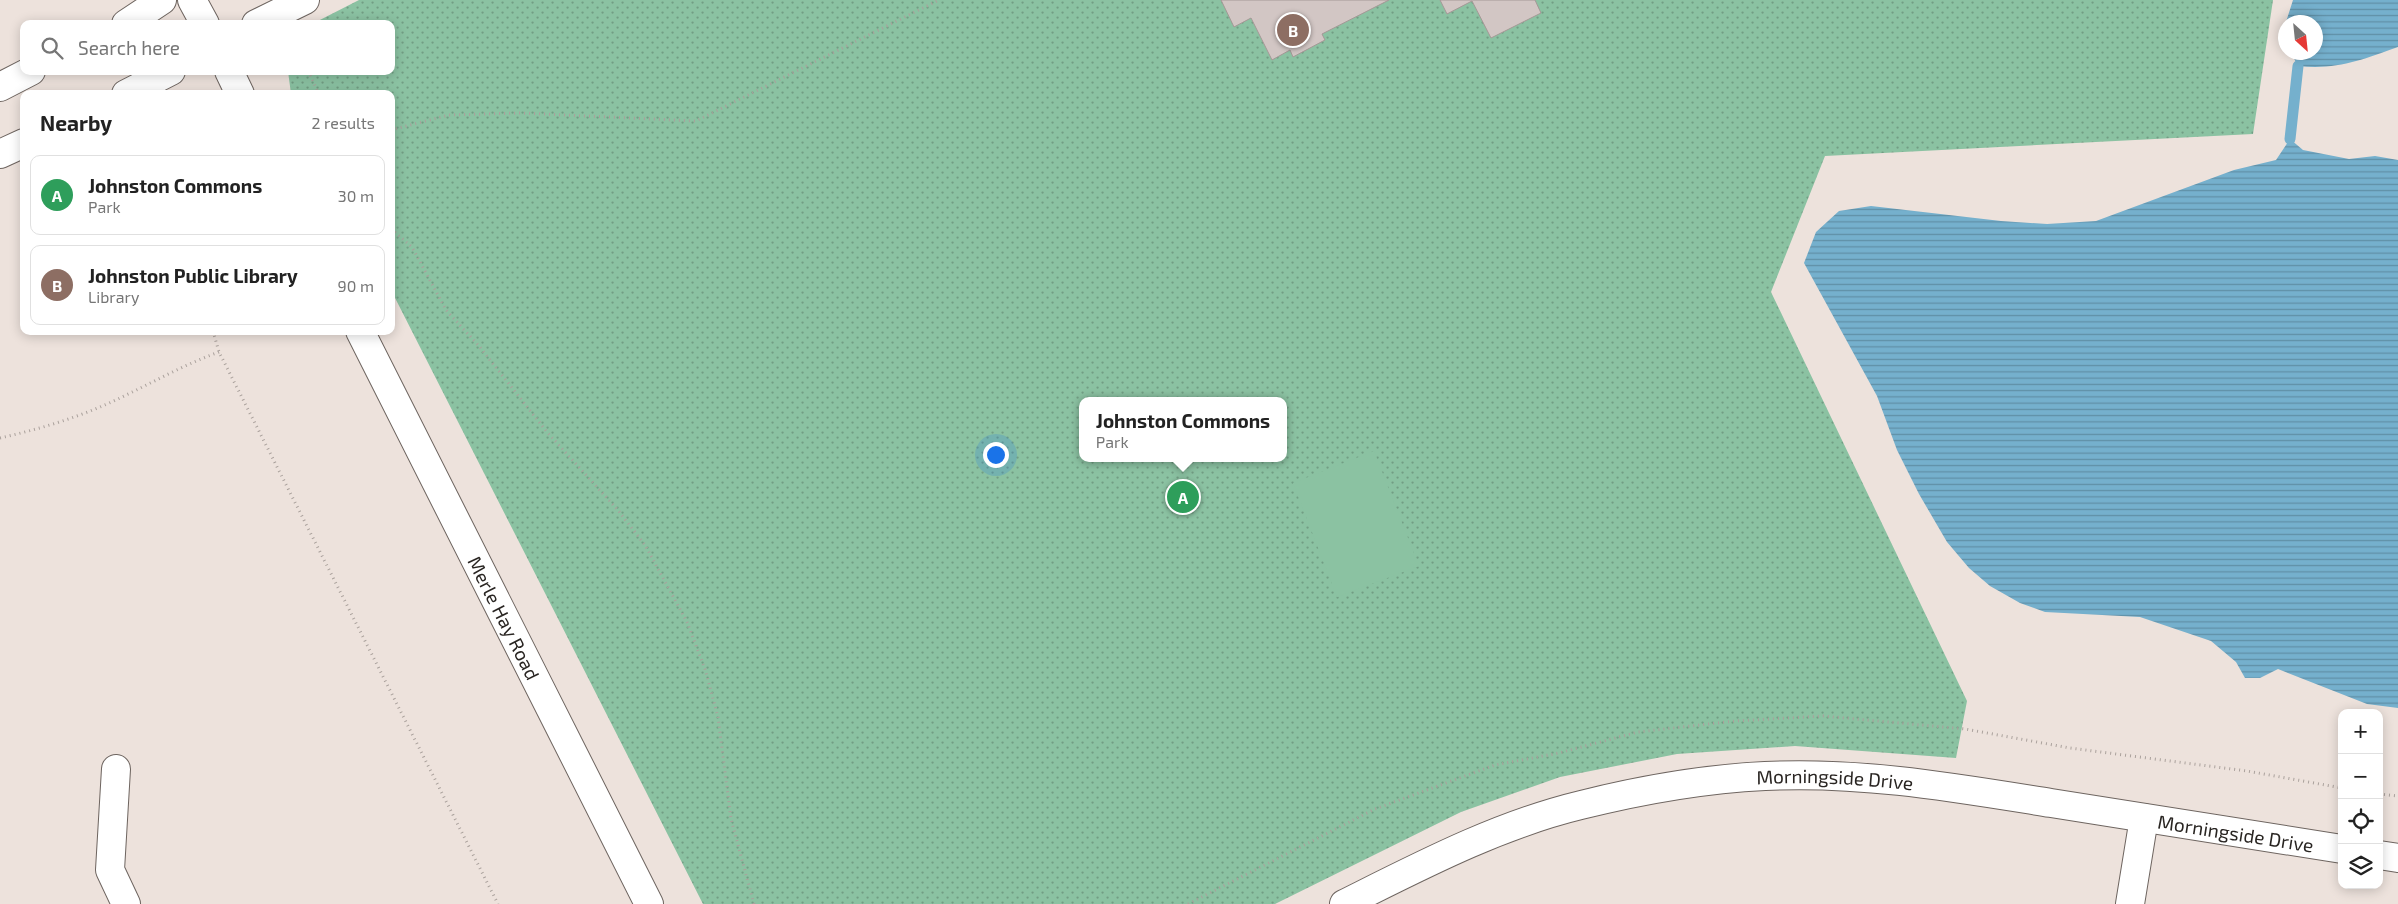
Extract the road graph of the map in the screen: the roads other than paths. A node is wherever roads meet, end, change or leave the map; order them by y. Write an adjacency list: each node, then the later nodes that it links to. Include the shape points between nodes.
1 (162, 0): 4 (street)
2 (192, 0): 5 (street)
3 (305, 0): 6 (street)
4 (132, 20)
5 (202, 20)
6 (264, 20)
7 (23, 75): 10 (street)
8 (163, 75): 11 (street)
9 (231, 75): 12 (street)
10 (0, 87)
11 (134, 90)
12 (238, 90)
13 (20, 145): 14 (street)
14 (0, 154)
15 (362, 335): 22 (street, Merle Hay Road)
16 (116, 769): 21 (street, via 110,870)
17 (2144, 818): 18 (street, Morningside Drive); 23 (street, Morningside Drive, via 1944,786 1856,776 1765,776 1668,786 1579,805 1490,835); 24 (street)
18 (2338, 848)
19 (2383, 856): 20 (street)
20 (2398, 858)
21 (126, 904)
22 (649, 904)
23 (1344, 904)
24 (2130, 904)

